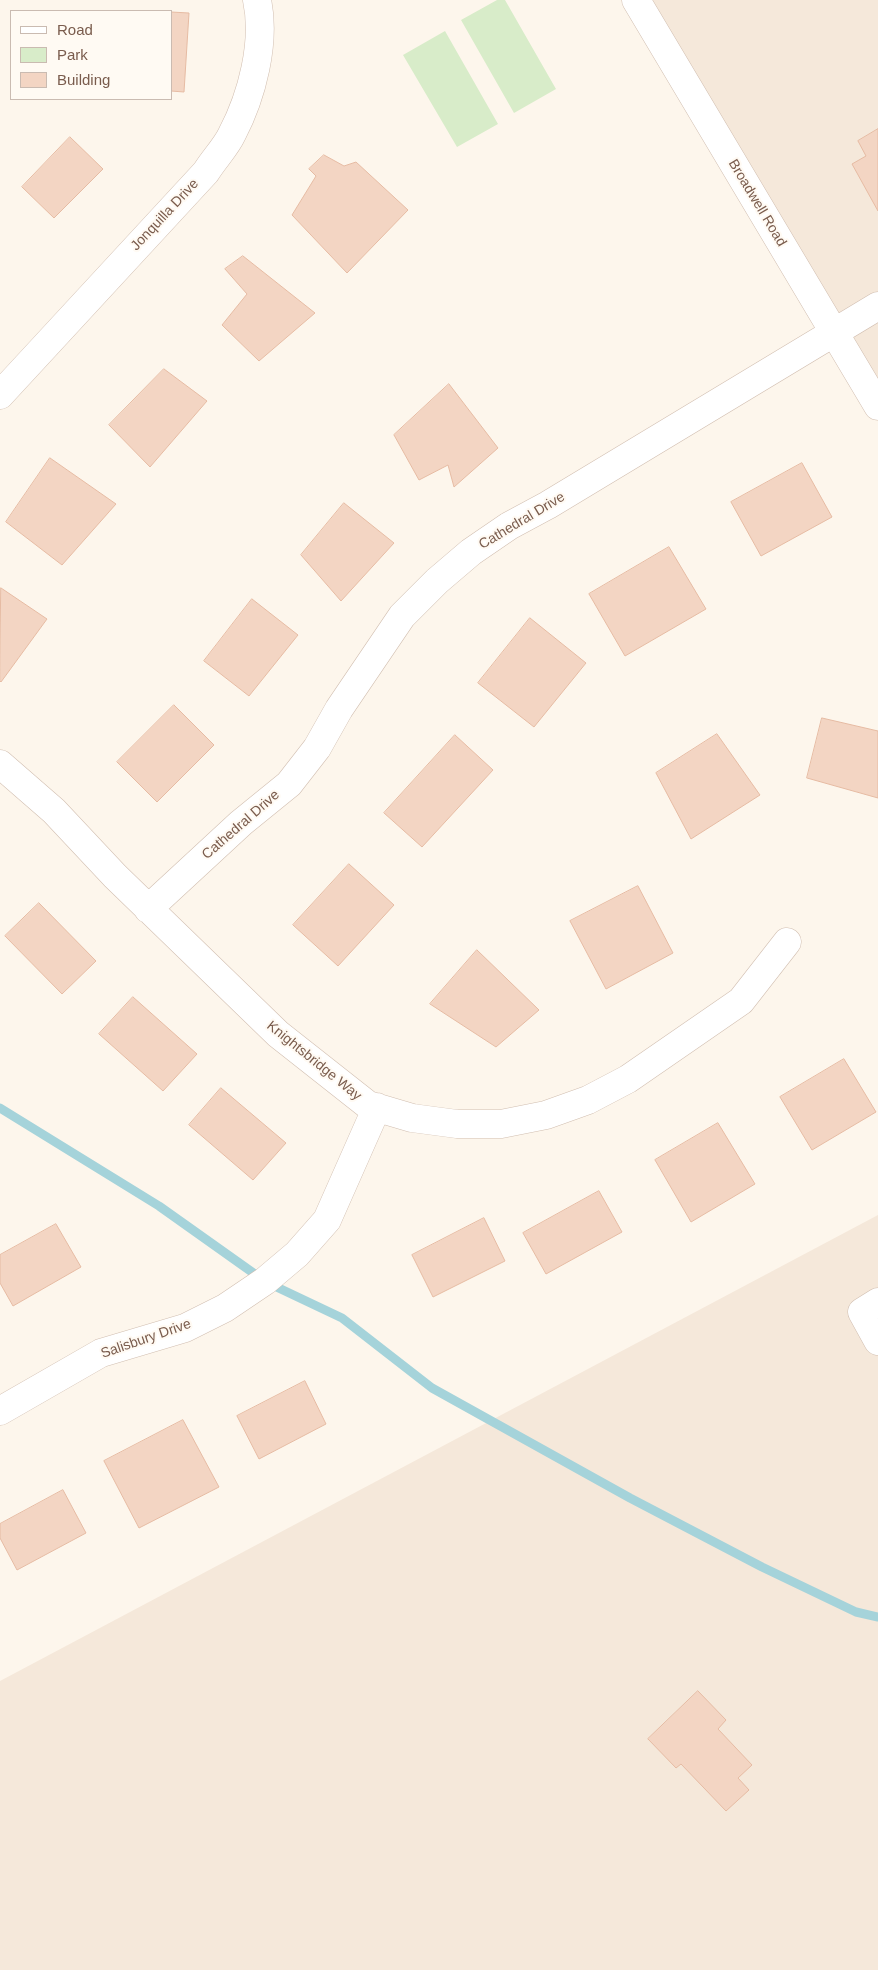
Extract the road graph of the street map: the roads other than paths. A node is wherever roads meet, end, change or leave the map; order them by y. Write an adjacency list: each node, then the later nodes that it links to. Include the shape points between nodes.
1 (257, 0): 5 (street, Jonquilla Drive, via 258,50 250,94 232,135 206,172)
2 (636, 0): 4 (street, Broadwell Road)
3 (878, 306): 4 (street, Cathedral Drive)
4 (834, 332): 6 (street, Broadwell Road); 8 (street, Cathedral Drive, via 509,526 471,552 402,616 317,748 289,784 241,823)
5 (0, 395)
6 (878, 406)
7 (0, 764): 8 (street, Knightsbridge Way, via 54,811)
8 (148, 909): 10 (street, Knightsbridge Way, via 278,1034 368,1105)
9 (787, 942): 10 (street, Knightsbridge Way, via 741,1001 628,1079 588,1100 546,1115 501,1124 457,1124 412,1118)
10 (377, 1108): 13 (street, Salisbury Drive, via 327,1220 297,1254 265,1281 225,1308 185,1328 102,1353)
11 (878, 1302): 12 (street, via 862,1312)
12 (878, 1341)
13 (0, 1411)

